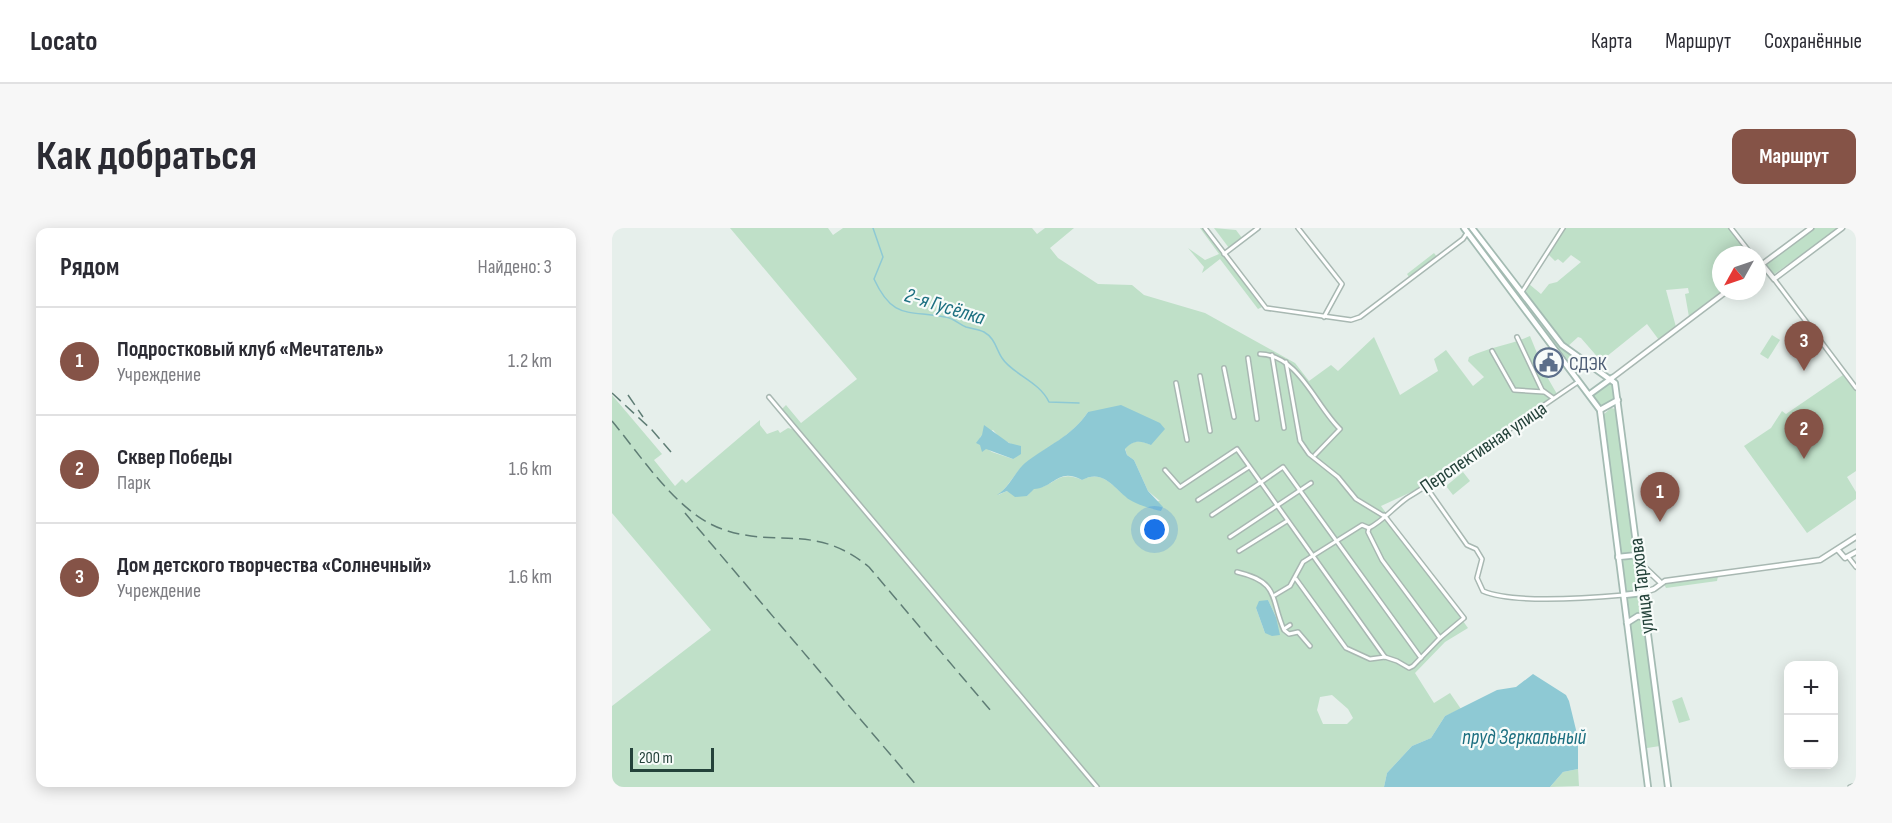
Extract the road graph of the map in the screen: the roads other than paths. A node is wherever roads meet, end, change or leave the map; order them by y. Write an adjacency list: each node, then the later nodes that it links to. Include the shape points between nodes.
1 (1205, 228): 11 (street)
2 (1258, 228): 11 (street)
3 (1298, 228): 17 (street, via 1342,285)
4 (1472, 228): 9 (main road); 15 (main road, улица Тархова)
5 (1563, 228): 15 (street)
6 (1731, 228): 10 (street)
7 (1811, 228): 12 (street)
8 (1842, 228): 14 (street)
9 (1465, 230): 15 (main road, улица Тархова); 17 (street, via 1463,239 1358,318)
10 (1745, 246)
11 (1224, 254): 17 (street, via 1266,308)
12 (1766, 260)
13 (1766, 272): 14 (street)
14 (1774, 279): 31 (street)
15 (1519, 296): 22 (main road, улица Тархова); 25 (main road, улица Тархова)
16 (1714, 300): 28 (street)
17 (1324, 317)
18 (1517, 337): 32 (street)
19 (1492, 351): 32 (street, via 1514,390)
20 (1260, 354): 21 (street)
21 (1272, 355): 24 (street); 40 (street)
22 (1578, 357): 25 (main road, via 1570,359); 28 (main road, улица Тархова)
23 (1248, 358): 39 (street)
24 (1286, 362): 43 (street, via 1300,441); 43 (street, via 1340,429)
25 (1568, 366): 29 (main road, улица Тархова)
26 (1224, 368): 38 (street)
27 (1200, 376): 41 (street)
28 (1612, 378): 33 (main road); 36 (main road, улица Тархова)
29 (1580, 381): 33 (main road, улица Тархова); 35 (street, Перспективная улица)
30 (1176, 383): 42 (street)
31 (1856, 388)
32 (1544, 392): 35 (street)
33 (1590, 394): 37 (main road, улица Тархова)
34 (769, 397): 83 (street)
35 (1554, 398): 48 (street, Перспективная улица)
36 (1618, 400): 37 (main road); 62 (main road, улица Тархова)
37 (1600, 410): 64 (main road, улица Тархова)
38 (1234, 417)
39 (1257, 419)
40 (1284, 428)
41 (1210, 431)
42 (1187, 440)
43 (1315, 456): 53 (street, via 1356,498)
44 (1250, 467): 45 (street, via 1237,449 1180,487); 46 (street); 50 (street)
45 (1166, 470)
46 (1260, 483): 49 (street, via 1283,467); 51 (street); 52 (street)
47 (1311, 483): 49 (street)
48 (1427, 488): 53 (street, Перспективная улица); 73 (street, via 1467,545 1476,549 1482,559 1477,579 1483,591 1536,598)
49 (1300, 491): 51 (street); 58 (street)
50 (1198, 500)
51 (1276, 506): 54 (street); 56 (street)
52 (1212, 515)
53 (1385, 515): 55 (street, Перспективная улица); 78 (street, via 1464,618)
54 (1287, 521): 60 (street); 63 (street)
55 (1369, 528): 58 (street, via 1362,525); 78 (street, via 1382,560)
56 (1230, 537)
57 (1856, 537): 59 (street)
58 (1335, 542): 63 (street); 81 (street)
59 (1838, 550): 65 (street); 70 (street, via 1810,562)
60 (1239, 551)
61 (1856, 552): 65 (street)
62 (1638, 555): 64 (main road); 66 (main road, улица Тархова)
63 (1312, 556): 69 (street, via 1301,566); 80 (street)
64 (1618, 557): 73 (main road, улица Тархова)
65 (1849, 558): 67 (street)
66 (1639, 561): 70 (street); 71 (main road, улица Тархова)
67 (1856, 567)
68 (1237, 572): 72 (street, via 1250,575)
69 (1296, 579): 72 (street); 80 (street, via 1342,646 1370,659)
70 (1660, 582): 71 (street)
71 (1642, 593): 73 (main road); 74 (main road, улица Тархова)
72 (1275, 595): 77 (street)
73 (1624, 595): 75 (main road, улица Тархова)
74 (1645, 618): 75 (main road, via 1638,616); 85 (main road, улица Тархова)
75 (1627, 623): 84 (main road, улица Тархова)
76 (1290, 625): 77 (street)
77 (1284, 629): 79 (street, via 1290,634 1298,632)
78 (1440, 638): 81 (street)
79 (1310, 646)
80 (1385, 657): 81 (street, via 1409,668)
81 (1421, 658)
82 (1856, 785): 86 (street)
83 (1097, 787)
84 (1648, 787)
85 (1668, 787)
86 (1850, 787)

